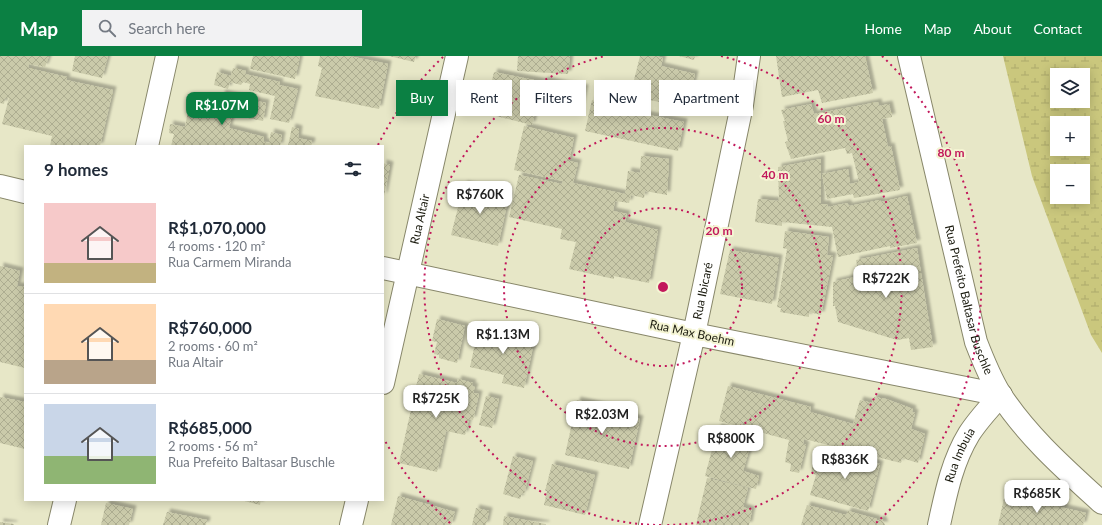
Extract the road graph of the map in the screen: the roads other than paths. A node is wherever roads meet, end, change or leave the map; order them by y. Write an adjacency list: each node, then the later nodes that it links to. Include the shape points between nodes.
1 (167, 56): 5 (street)
2 (456, 56): 9 (street, Rua Altair)
3 (749, 56): 10 (street, Rua Ibicaré, via 742,105)
4 (909, 56): 12 (street, Rua Prefeito Baltasar Buschle, via 976,342 986,368)
5 (147, 145)
6 (0, 186): 7 (street)
7 (24, 192)
8 (384, 268): 9 (street, Rua Max Boehm)
9 (408, 273): 10 (street, Rua Max Boehm); 11 (street, Rua Altair)
10 (694, 334): 12 (street, Rua Max Boehm); 18 (street, Rua Ibicaré)
11 (384, 379)
12 (1001, 395): 15 (street, Rua Prefeito Baltasar Buschle, via 1053,458); 19 (street, Rua Imbuia, via 970,432 958,454 950,476)
13 (65, 501): 16 (street)
14 (357, 501): 17 (street)
15 (1102, 503)
16 (59, 525)
17 (351, 525)
18 (650, 525)
19 (939, 525)

